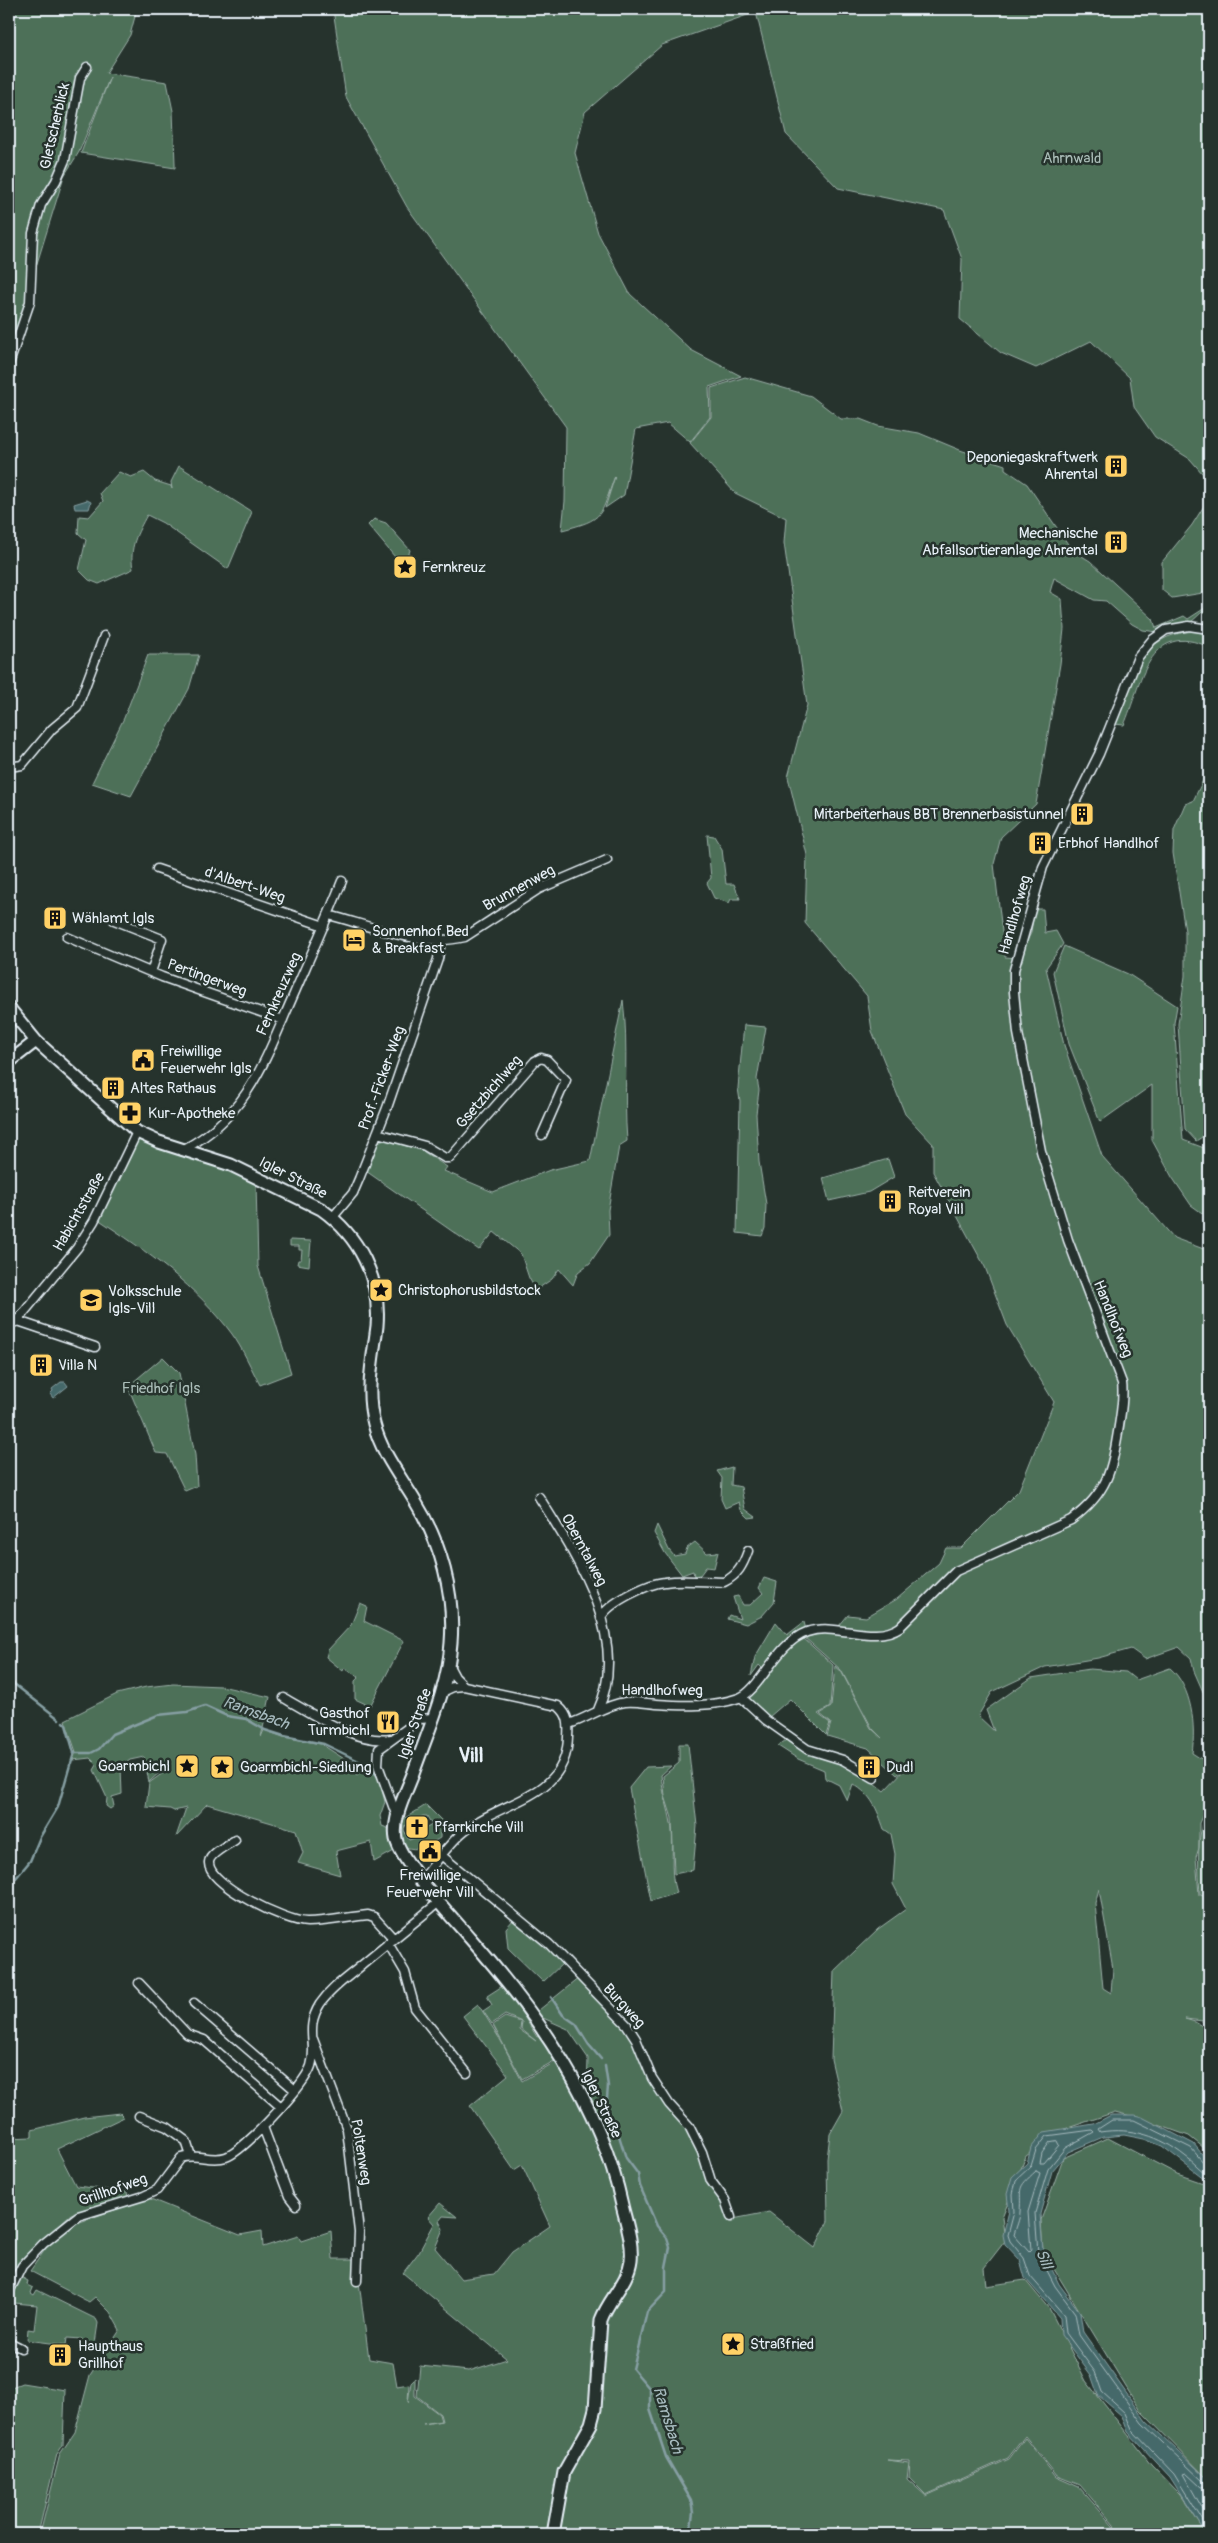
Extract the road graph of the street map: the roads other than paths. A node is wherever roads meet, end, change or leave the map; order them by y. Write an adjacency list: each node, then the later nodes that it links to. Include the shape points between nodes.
1 (87, 67): 2 (street, Gletscherblick, via 80,78 64,160 56,181 41,204 33,233 30,302)
2 (9, 364)
3 (1209, 629): 32 (street, Handlhofweg, via 1189,626 1166,630 1147,644 1135,661 1102,746 1043,868 1014,970 1018,1033 1041,1151 1068,1240 1121,1379 1123,1399 1111,1471 1100,1490 1078,1515 956,1571 896,1630 876,1634 825,1629 802,1634 775,1657)
4 (104, 636): 5 (street, via 74,712 52,729 22,765)
5 (9, 767)
6 (607, 860): 13 (street, Brunnenweg, via 539,889 465,937)
7 (157, 869): 11 (street, d'Albert-Weg)
8 (342, 881): 9 (street, Fernkreuzweg)
9 (329, 915): 11 (street, Fernkreuzweg); 13 (street, Brunnenweg, via 400,934)
10 (114, 920): 14 (street, Pertingerweg, via 162,940)
11 (324, 926): 16 (street, Fernkreuzweg)
12 (67, 937): 14 (street, Pertingerweg)
13 (442, 941): 20 (street, Prof.-Ficker-Weg)
14 (151, 972): 16 (street, Pertingerweg)
15 (9, 1008): 17 (main road, Igler Straße)
16 (283, 1020): 22 (street, Fernkreuzweg, via 253,1083 236,1108 213,1133)
17 (36, 1040): 18 (main road); 19 (main road, Igler Straße)
18 (9, 1062)
19 (137, 1132): 22 (main road, Igler Straße); 24 (street, Habichtstraße, via 94,1221 77,1248)
20 (377, 1133): 21 (street, Gsetzbichlweg, via 425,1146 450,1158 515,1082 541,1058 566,1080); 23 (street, Prof.-Ficker-Weg, via 353,1193)
21 (542, 1135)
22 (184, 1149): 23 (main road, Igler Straße, via 244,1171)
23 (333, 1217): 29 (main road, Igler Straße, via 357,1245 375,1287 377,1316 370,1376 371,1407 382,1445 426,1519 441,1558 450,1604)
24 (12, 1320): 25 (street)
25 (95, 1347)
26 (538, 1496): 28 (street, Oberntalweg, via 574,1556)
27 (748, 1551): 28 (street, Oberntalweg, via 734,1577 724,1582 657,1584 615,1604)
28 (601, 1618): 34 (street, Oberntalweg, via 608,1648 608,1676 606,1692)
29 (449, 1666): 30 (street); 31 (main road, Igler Straße)
30 (464, 1686): 31 (street); 36 (street, via 557,1706)
31 (442, 1692): 35 (main road, Igler Straße)
32 (741, 1697): 34 (street, Handlhofweg, via 700,1705 626,1702); 38 (street, via 766,1720 807,1749 844,1760)
33 (284, 1698): 37 (street, via 327,1722 362,1736 378,1741)
34 (598, 1710): 36 (street, Handlhofweg)
35 (433, 1718): 37 (street, via 420,1719); 39 (main road, Igler Straße)
36 (569, 1724): 41 (street, via 565,1759 543,1789 479,1820)
37 (393, 1739): 39 (street, via 379,1749 378,1766)
38 (874, 1778)
39 (398, 1817): 42 (main road, Igler Straße, via 398,1844)
40 (235, 1840): 44 (street, via 211,1857 209,1862 210,1869 226,1886 257,1905 300,1921 368,1915 374,1917)
41 (441, 1855): 42 (street); 55 (street, Burgweg, via 549,1944 627,2025 652,2078 689,2126 711,2181 725,2200)
42 (422, 1880): 43 (main road, Igler Straße)
43 (439, 1902): 44 (street); 60 (main road, Igler Straße, via 513,1988 579,2088 612,2165 631,2244 625,2281 604,2311 595,2409 591,2424 564,2472)
44 (391, 1941): 47 (street, via 325,1998 313,2018); 48 (street, via 405,1972 415,2008)
45 (139, 1983): 50 (street, via 187,2034 204,2040)
46 (194, 2003): 49 (street)
47 (310, 2033): 49 (street, via 311,2065); 56 (street, Poltenweg, via 347,2129 359,2232)
48 (467, 2074)
49 (295, 2090): 50 (street)
50 (281, 2107): 52 (street)
51 (139, 2116): 53 (street, via 167,2127 186,2141)
52 (262, 2126): 53 (street, via 241,2148 228,2156 218,2159); 54 (street, via 289,2196)
53 (190, 2156): 57 (street, Grillhofweg, via 176,2162 157,2190 78,2216 22,2266)
54 (296, 2206)
55 (731, 2217)
56 (357, 2280)
57 (9, 2292)
58 (9, 2342): 59 (street)
59 (21, 2348)
60 (554, 2534)

